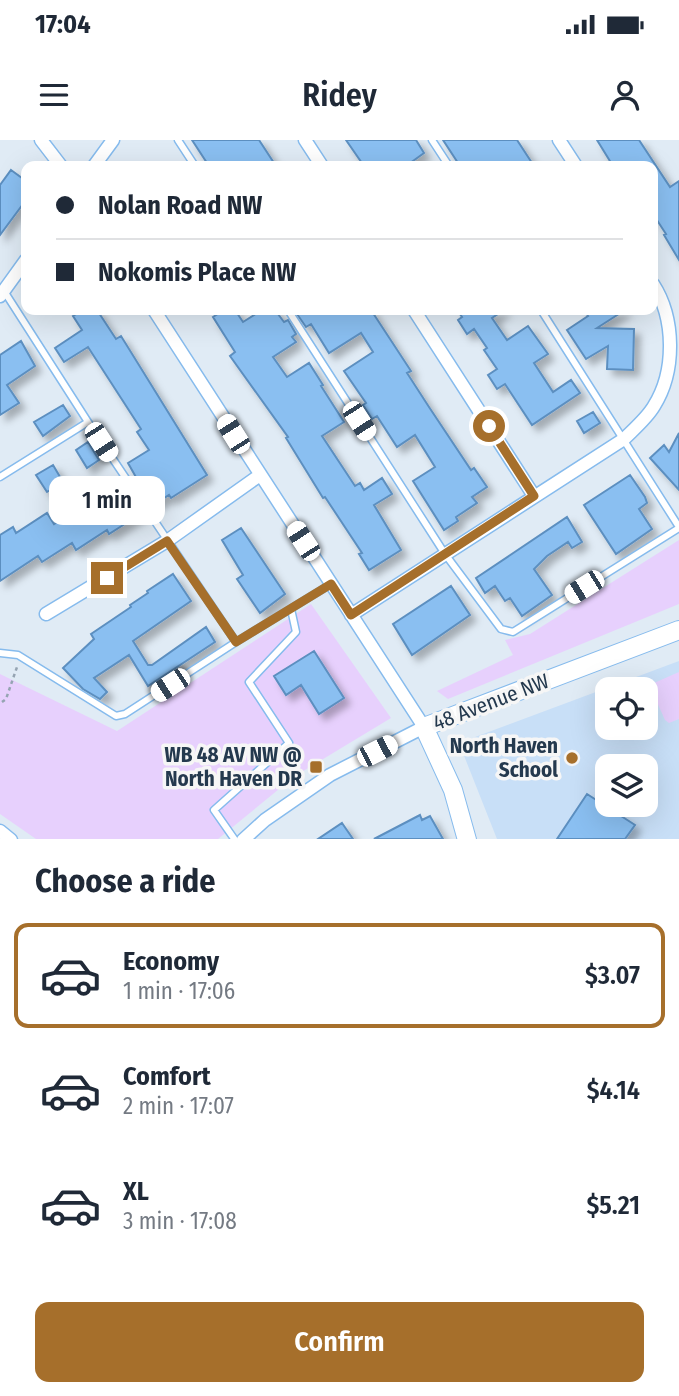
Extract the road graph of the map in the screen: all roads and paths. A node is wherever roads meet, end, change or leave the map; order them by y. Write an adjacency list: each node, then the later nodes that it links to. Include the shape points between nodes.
1 (41, 140): 7 (street)
2 (113, 140): 8 (street)
3 (178, 140): 9 (lane)
4 (305, 140): 10 (street)
5 (432, 140): 11 (lane)
6 (559, 140): 12 (street)
7 (57, 161)
8 (97, 161)
9 (192, 161)
10 (319, 161)
11 (446, 161)
12 (573, 161)
13 (21, 267): 15 (street)
14 (658, 292): 21 (street, via 670,333 666,376 654,407)
15 (2, 293): 20 (lane)
16 (157, 315): 22 (street)
17 (291, 315): 27 (lane)
18 (417, 315): 24 (street)
19 (544, 315): 21 (lane)
20 (88, 422): 23 (lane); 26 (lane)
21 (624, 439): 24 (street); 25 (lane)
22 (260, 475): 26 (street); 28 (street)
23 (0, 477)
24 (534, 496): 27 (street)
25 (679, 527): 27 (lane, via 513,632 501,629)
26 (167, 541): 30 (street); 33 (lane)
27 (445, 554): 31 (street)
28 (331, 584): 29 (lane); 31 (street)
29 (291, 608): 33 (lane); 40 (lane, via 296,632 249,682 289,743 214,810)
30 (47, 614)
31 (351, 615): 37 (street)
32 (679, 630): 37 (street, 48 Avenue NW)
33 (236, 642): 35 (lane, via 117,716)
34 (0, 653): 35 (lane)
35 (24, 659): 36 (path)
36 (2, 702)
37 (424, 727): 41 (street, 48 Avenue NW, via 330,775); 42 (street, via 453,790)
38 (0, 831): 39 (street)
39 (11, 839)
40 (235, 839)
41 (243, 839)
42 (467, 839)

